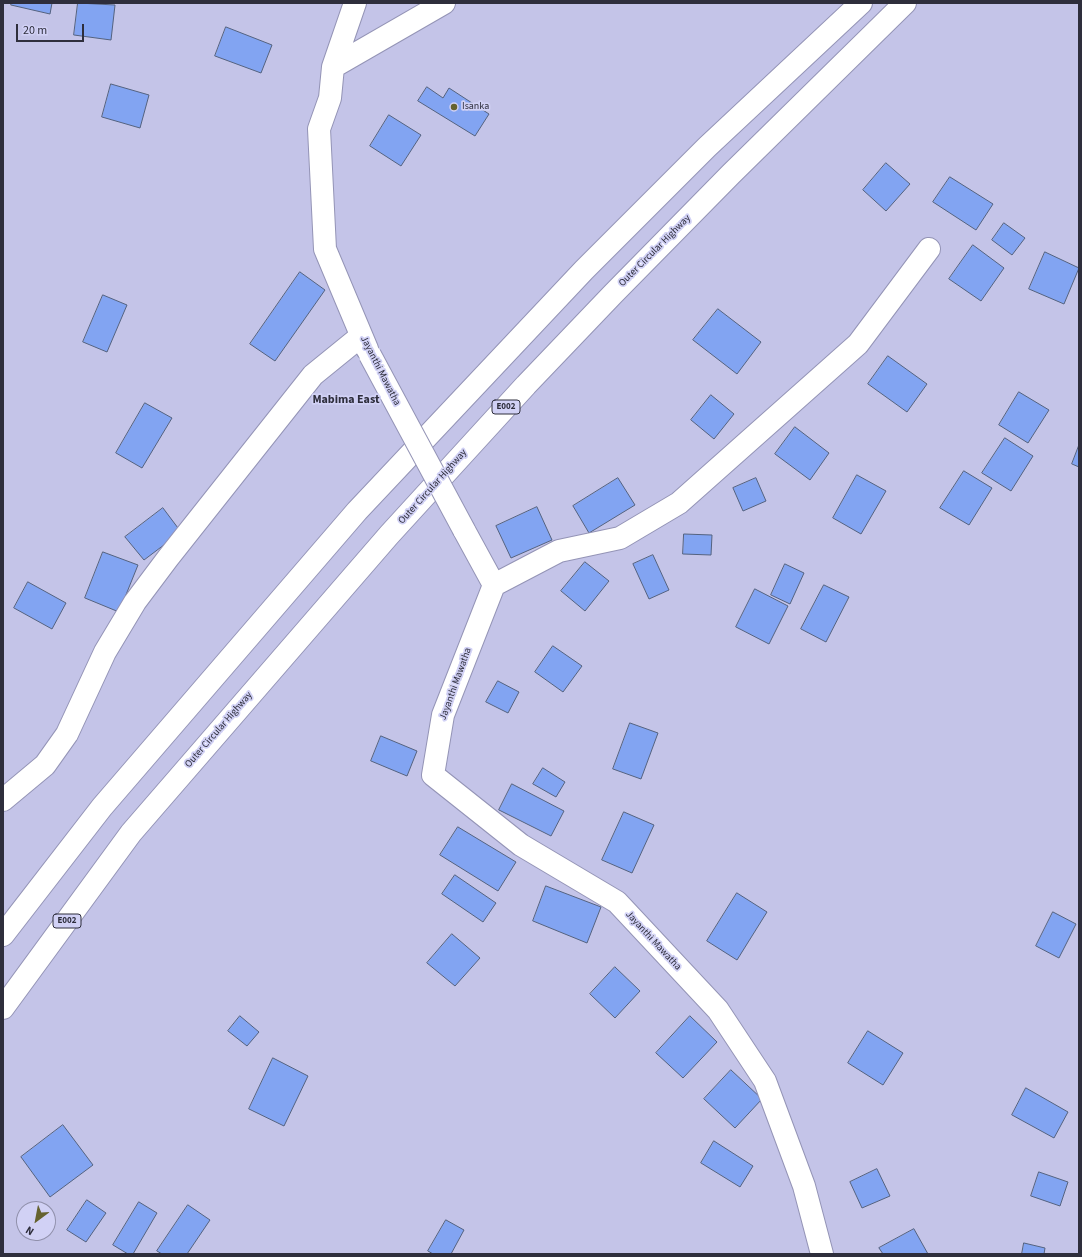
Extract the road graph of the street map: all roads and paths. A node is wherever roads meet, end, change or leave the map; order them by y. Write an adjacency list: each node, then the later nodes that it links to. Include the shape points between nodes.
1 (355, 3): 5 (main road, Jayanthi Mawatha)
2 (861, 3): 10 (main road, via 707,147 584,270 357,511 102,807)
3 (905, 3): 11 (main road, Outer Circular Highway / E002, via 613,294 374,552 131,832)
4 (437, 5): 5 (main road)
5 (333, 67): 7 (main road, Jayanthi Mawatha, via 330,98 319,129 325,249)
6 (929, 249): 8 (main road, via 858,344 680,503 620,538 559,551)
7 (366, 346): 8 (main road, Jayanthi Mawatha, bridge); 9 (main road, via 313,375 135,602 105,652 81,705 45,765)
8 (494, 585): 12 (main road, Jayanthi Mawatha, via 443,715 433,775 521,844 616,902 718,1010 765,1081 804,1186)
9 (3, 800)
10 (3, 935)
11 (3, 1008)
12 (822, 1254)

